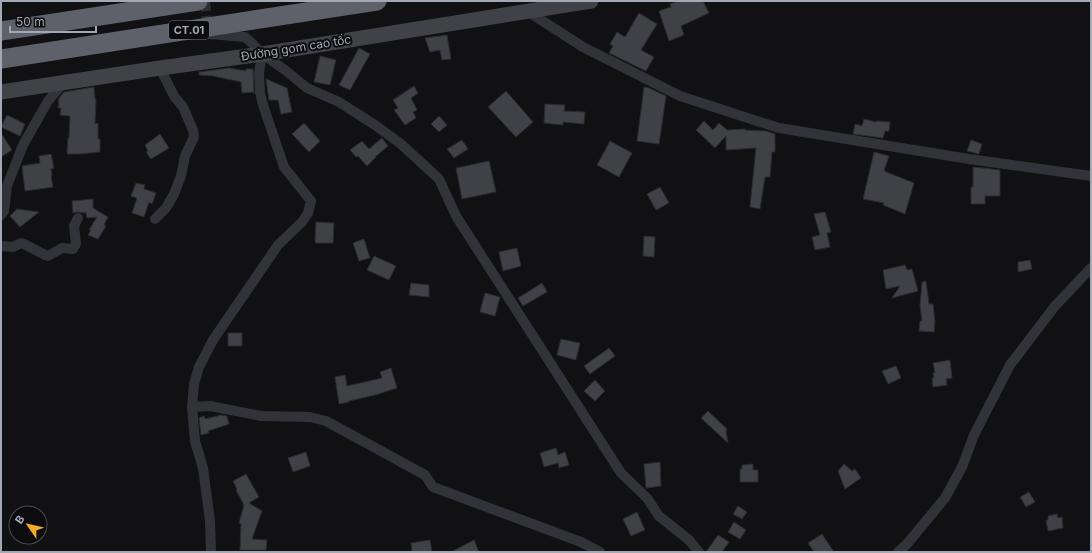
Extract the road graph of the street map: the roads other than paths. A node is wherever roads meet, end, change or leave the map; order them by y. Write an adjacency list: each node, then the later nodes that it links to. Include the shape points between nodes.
1 (198, 1): 5 (highway, CT.01)
2 (377, 1): 8 (highway, CT.01)
3 (591, 1): 4 (main road, Đường gom cao tốc)
4 (527, 11): 7 (main road, Đường gom cao tốc); 12 (street, via 583,47 680,96 779,128)
5 (1, 32)
6 (209, 34): 7 (street, via 245,37)
7 (262, 54): 9 (main road, Đường gom cao tốc); 18 (street, via 259,73 263,105 284,167 311,201 302,222 278,246 213,340 195,378); 21 (street, via 307,88 339,102 375,125 401,144 439,179 456,216 620,473 647,498 659,516 689,540)
8 (1, 59)
9 (160, 68): 10 (main road, Đường gom cao tốc); 15 (street, via 174,96 183,107 194,137 185,156 174,194 166,208)
10 (64, 82): 11 (main road, Đường gom cao tốc); 13 (street, via 48,101 23,145 7,186 4,211)
11 (1, 92)
12 (1091, 176)
13 (1, 215)
14 (78, 218): 16 (street, via 74,226 76,244 73,249 60,249 48,256 24,244 13,247)
15 (155, 219)
16 (1, 246)
17 (1091, 268): 22 (street, via 1055,306 1010,365 945,498)
18 (192, 407): 19 (street, via 195,441 203,468 210,521); 20 (street, via 210,406 261,416 310,417 326,421 425,475 433,487 581,542)
19 (211, 552)
20 (600, 552)
21 (699, 552)
22 (898, 552)

